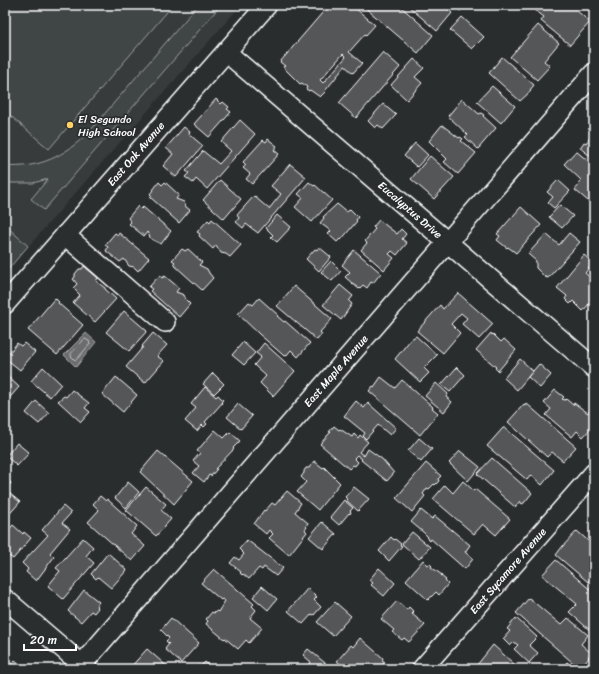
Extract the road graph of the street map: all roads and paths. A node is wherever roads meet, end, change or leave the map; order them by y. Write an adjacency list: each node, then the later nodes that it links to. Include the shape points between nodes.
1 (268, 5): 2 (street, East Oak Avenue)
2 (226, 52): 4 (street, East Oak Avenue); 5 (street, Eucalyptus Drive)
3 (594, 73): 5 (street, East Maple Avenue)
4 (65, 235): 6 (street, East Oak Avenue); 7 (street)
5 (448, 243): 8 (street, Eucalyptus Drive); 11 (street, East Maple Avenue)
6 (5, 304)
7 (165, 322)
8 (594, 368)
9 (594, 473): 12 (street, East Sycamore Avenue)
10 (5, 599): 11 (street)
11 (82, 668)
12 (422, 669)

